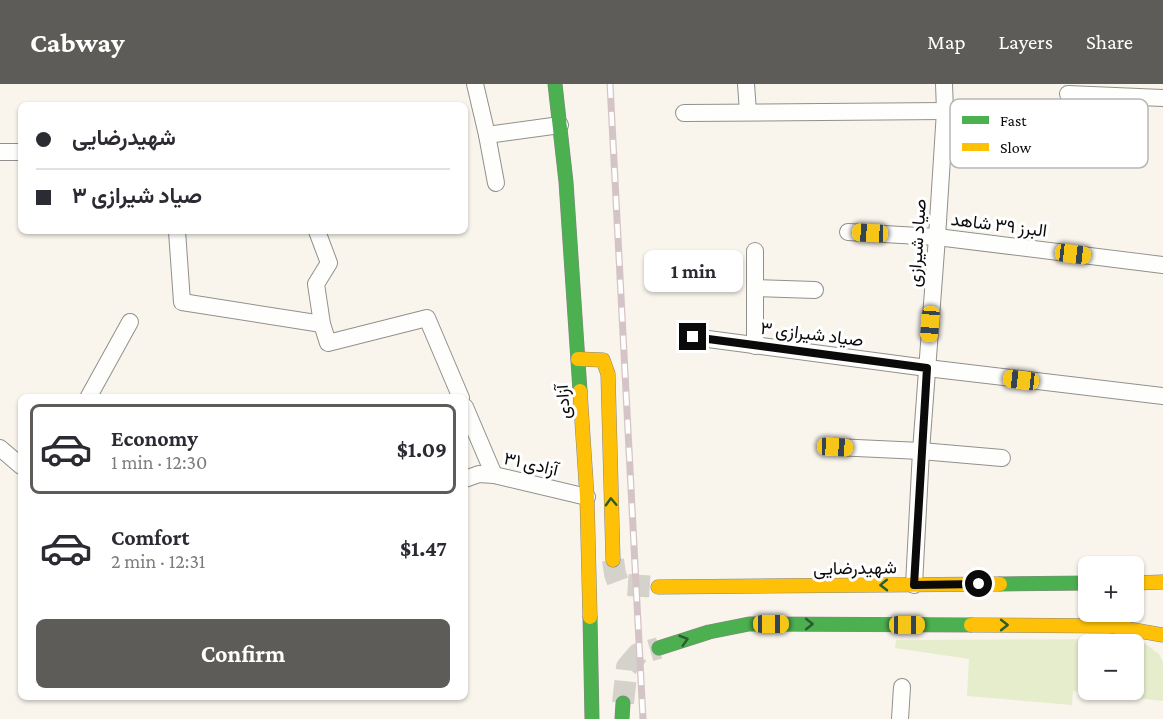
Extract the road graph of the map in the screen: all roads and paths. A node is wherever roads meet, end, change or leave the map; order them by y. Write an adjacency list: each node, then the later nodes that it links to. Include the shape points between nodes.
1 (475, 84): 11 (street)
2 (555, 84): 10 (main road, آزادی)
3 (746, 84): 8 (street)
4 (944, 84): 7 (street, صیاد شیرازی)
5 (1068, 94): 6 (street)
6 (1163, 98)
7 (945, 111): 8 (street); 18 (street, صیاد شیرازی)
8 (748, 112): 9 (street)
9 (684, 113)
10 (560, 125): 11 (street); 27 (main road, آزادی)
11 (487, 135): 14 (street)
12 (0, 152): 13 (street)
13 (18, 152)
14 (496, 183)
15 (848, 232): 18 (street, البرز ۳۹ شاهد)
16 (177, 234): 24 (street, via 182,302)
17 (318, 234): 24 (street, via 329,263 316,284)
18 (937, 237): 20 (street, البرز ۳۹ شاهد); 28 (street, صیاد شیرازی)
19 (755, 251): 21 (street)
20 (1163, 265)
21 (755, 288): 22 (street); 26 (street)
22 (815, 290)
23 (130, 322): 29 (street)
24 (322, 324): 30 (street, via 328,343 427,318)
25 (693, 337): 26 (street, صیاد شیرازی ۳)
26 (755, 346): 28 (street, صیاد شیرازی ۳)
27 (578, 359): 40 (main road, آزادی); 41 (main road, one-way to 27, via 608,374 603,360)
28 (927, 368): 31 (street, صیاد شیرازی ۳); 35 (street, صیاد شیرازی)
29 (90, 394)
30 (459, 394)
31 (1163, 396)
32 (468, 414): 38 (street)
33 (835, 447): 35 (street)
34 (0, 448): 37 (street)
35 (921, 451): 36 (street); 45 (street, صیاد شیرازی)
36 (1002, 458)
37 (18, 463)
38 (494, 475): 39 (street, آزادی ۳۱); 40 (street, آزادی ۳۱)
39 (468, 478)
40 (587, 497): 51 (main road, آزادی)
41 (613, 560)
42 (1163, 582): 44 (main road)
43 (1078, 583): 45 (main road, شهیدرضایی)
44 (1144, 583)
45 (914, 585): 46 (main road, شهیدرضایی, one-way to 46, via 748,592)
46 (658, 587)
47 (1163, 635): 48 (main road, one-way to 47, via 748,619 1111,626)
48 (658, 648)
49 (902, 687): 53 (street)
50 (623, 703): 52 (main road)
51 (592, 719)
52 (622, 719)
53 (900, 719)

